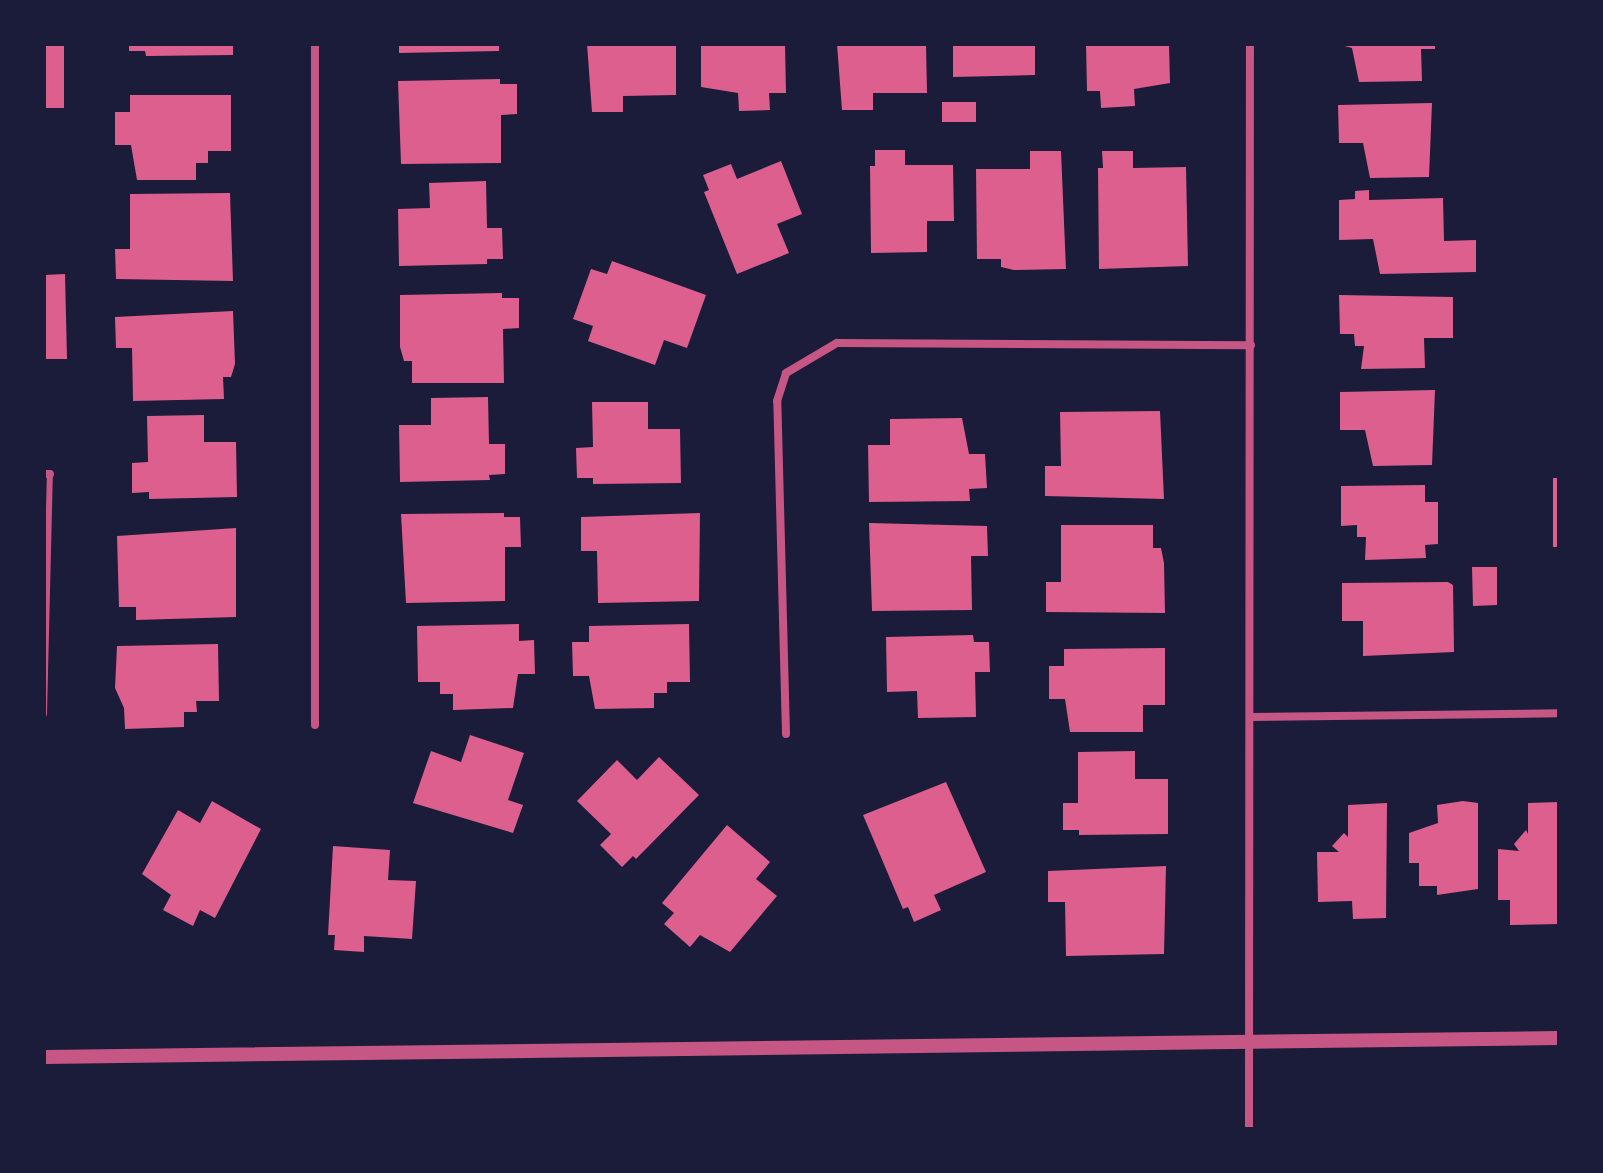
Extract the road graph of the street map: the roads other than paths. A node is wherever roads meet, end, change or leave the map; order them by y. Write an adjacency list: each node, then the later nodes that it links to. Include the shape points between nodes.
1 (315, 44): 8 (street)
2 (1250, 44): 3 (street)
3 (1251, 345): 7 (street); 9 (street, via 837,343 786,373 777,401)
4 (47, 474): 6 (lane)
5 (1559, 713): 7 (street)
6 (44, 714)
7 (1252, 717): 11 (street)
8 (315, 725)
9 (786, 734)
10 (1559, 1038): 11 (street)
11 (1251, 1042): 12 (street); 13 (street)
12 (44, 1057)
13 (1249, 1129)

